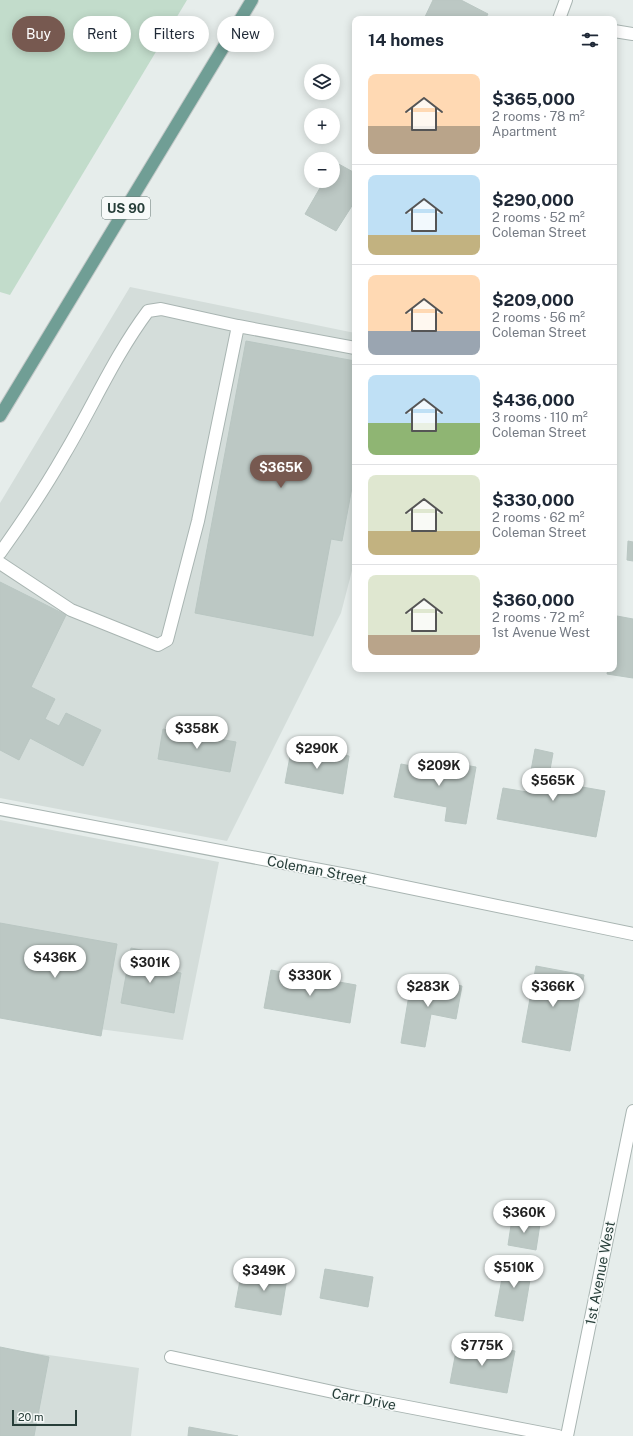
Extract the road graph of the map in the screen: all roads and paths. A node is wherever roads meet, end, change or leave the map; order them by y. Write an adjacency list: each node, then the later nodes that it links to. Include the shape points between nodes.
1 (252, 0): 8 (main road, US 90)
2 (566, 0): 3 (street)
3 (560, 16)
4 (617, 31): 5 (street)
5 (633, 34)
6 (238, 326): 7 (street); 9 (street, via 161,309 148,311 116,358 66,453); 10 (street, via 198,521 167,640 158,645 71,610)
7 (352, 347)
8 (0, 416)
9 (0, 553)
10 (0, 563)
11 (0, 809): 12 (street, Coleman Street, via 357,877)
12 (633, 934)
13 (633, 1111): 16 (street, 1st Avenue West)
14 (171, 1357): 15 (street, Carr Drive, via 356,1398)
15 (558, 1436)
16 (567, 1436)

